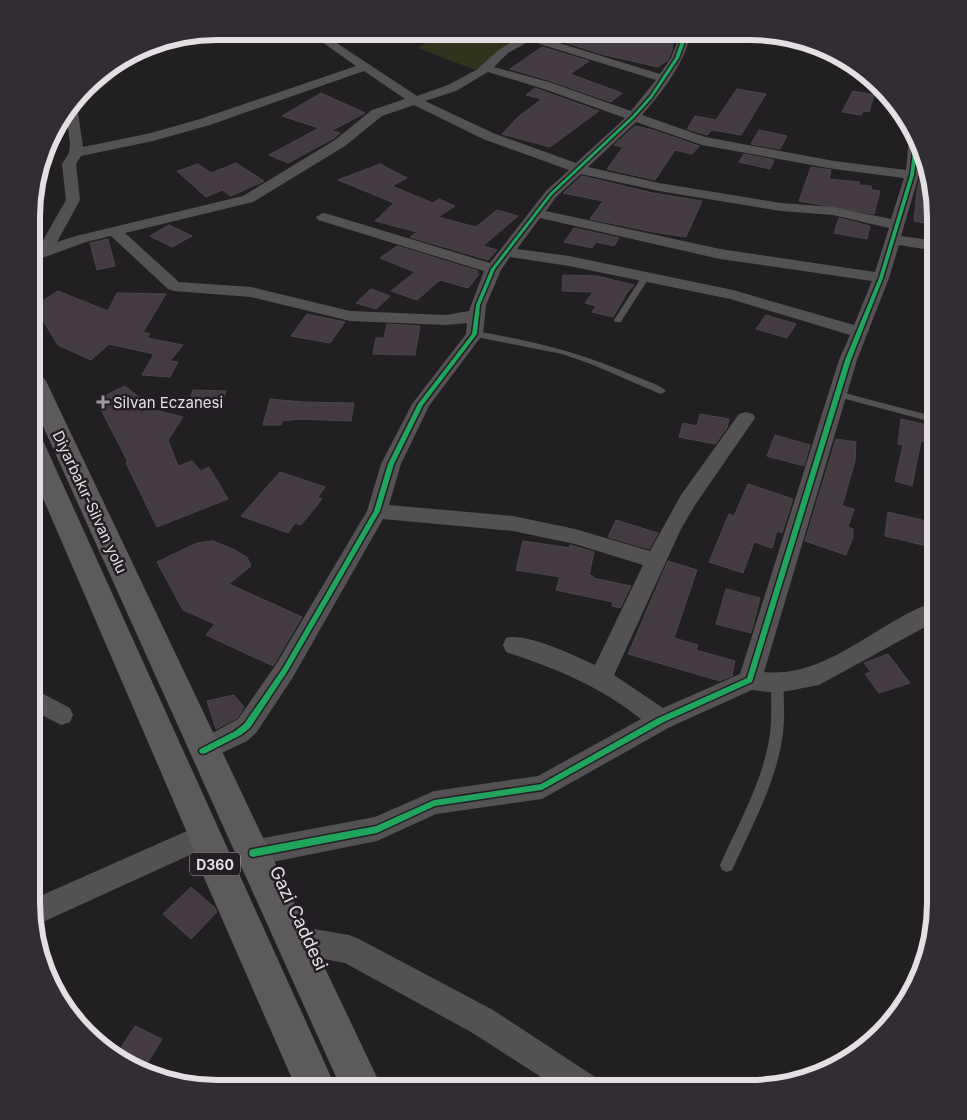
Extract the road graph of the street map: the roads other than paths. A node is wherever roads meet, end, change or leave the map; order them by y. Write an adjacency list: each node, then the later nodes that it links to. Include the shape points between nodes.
1 (325, 40): 5 (street)
2 (523, 40): 6 (street, via 504,51)
3 (538, 40): 7 (street)
4 (683, 40): 7 (street)
5 (366, 67): 8 (street); 11 (street, via 205,122)
6 (486, 68): 8 (street, via 452,88); 9 (street, via 548,86)
7 (664, 78): 9 (street)
8 (414, 100): 13 (street, via 488,136); 17 (street, via 377,112 340,143 248,199)
9 (633, 117): 13 (street); 14 (street, via 702,141 834,165)
10 (70, 119): 11 (street)
11 (76, 153): 20 (street, via 69,164 73,200)
12 (917, 158): 14 (street)
13 (579, 169): 15 (street); 18 (street, via 659,187 781,207 833,211)
14 (918, 171): 18 (street)
15 (537, 213): 21 (street); 25 (street, via 720,254)
16 (324, 217): 23 (street)
17 (115, 232): 22 (street, via 80,239); 26 (street, via 174,286 260,294 350,316 446,320)
18 (894, 232): 19 (street); 25 (street)
19 (927, 243)
20 (40, 252)
21 (507, 252): 23 (street); 24 (street, via 570,261)
22 (40, 254)
23 (493, 269): 26 (street, via 485,284)
24 (646, 278): 27 (lane); 28 (street, via 733,295)
25 (880, 278): 28 (street)
26 (477, 314): 29 (street)
27 (618, 320)
28 (859, 332): 31 (street)
29 (474, 334): 30 (lane, via 567,353); 36 (street, via 414,417 391,464)
30 (661, 391)
31 (838, 394): 34 (lane); 42 (street)
32 (40, 396): 39 (highway, Diyarbakır-Silvan yolu / D360)
33 (746, 418): 37 (street, via 688,500)
34 (927, 418)
35 (40, 456): 39 (highway, Diyarbakır-Silvan yolu / D360)
36 (377, 511): 37 (street, via 462,516 523,525 582,538); 47 (street, via 256,716 238,734)
37 (655, 561): 41 (street)
38 (927, 619): 43 (street, via 811,678)
39 (133, 630): 47 (highway, Gazi Caddesi / D360); 48 (highway, D360)
40 (514, 645): 41 (street, via 558,658)
41 (601, 678): 46 (street)
42 (750, 680): 43 (street); 46 (street)
43 (777, 682): 50 (lane, via 777,734 769,772)
44 (40, 703): 45 (street)
45 (61, 715)
46 (661, 720): 49 (street, via 542,787 434,803 377,829)
47 (204, 751): 49 (highway, Gazi Caddesi / D360)
48 (205, 835): 51 (street); 53 (highway, D360)
49 (253, 854): 52 (highway, Gazi Caddesi / D360)
50 (727, 865)
51 (40, 910)
52 (296, 947): 54 (highway, Gazi Caddesi / D360); 55 (street, via 314,943 348,949 482,1021)
53 (312, 1080)
54 (358, 1080)
55 (573, 1080)

